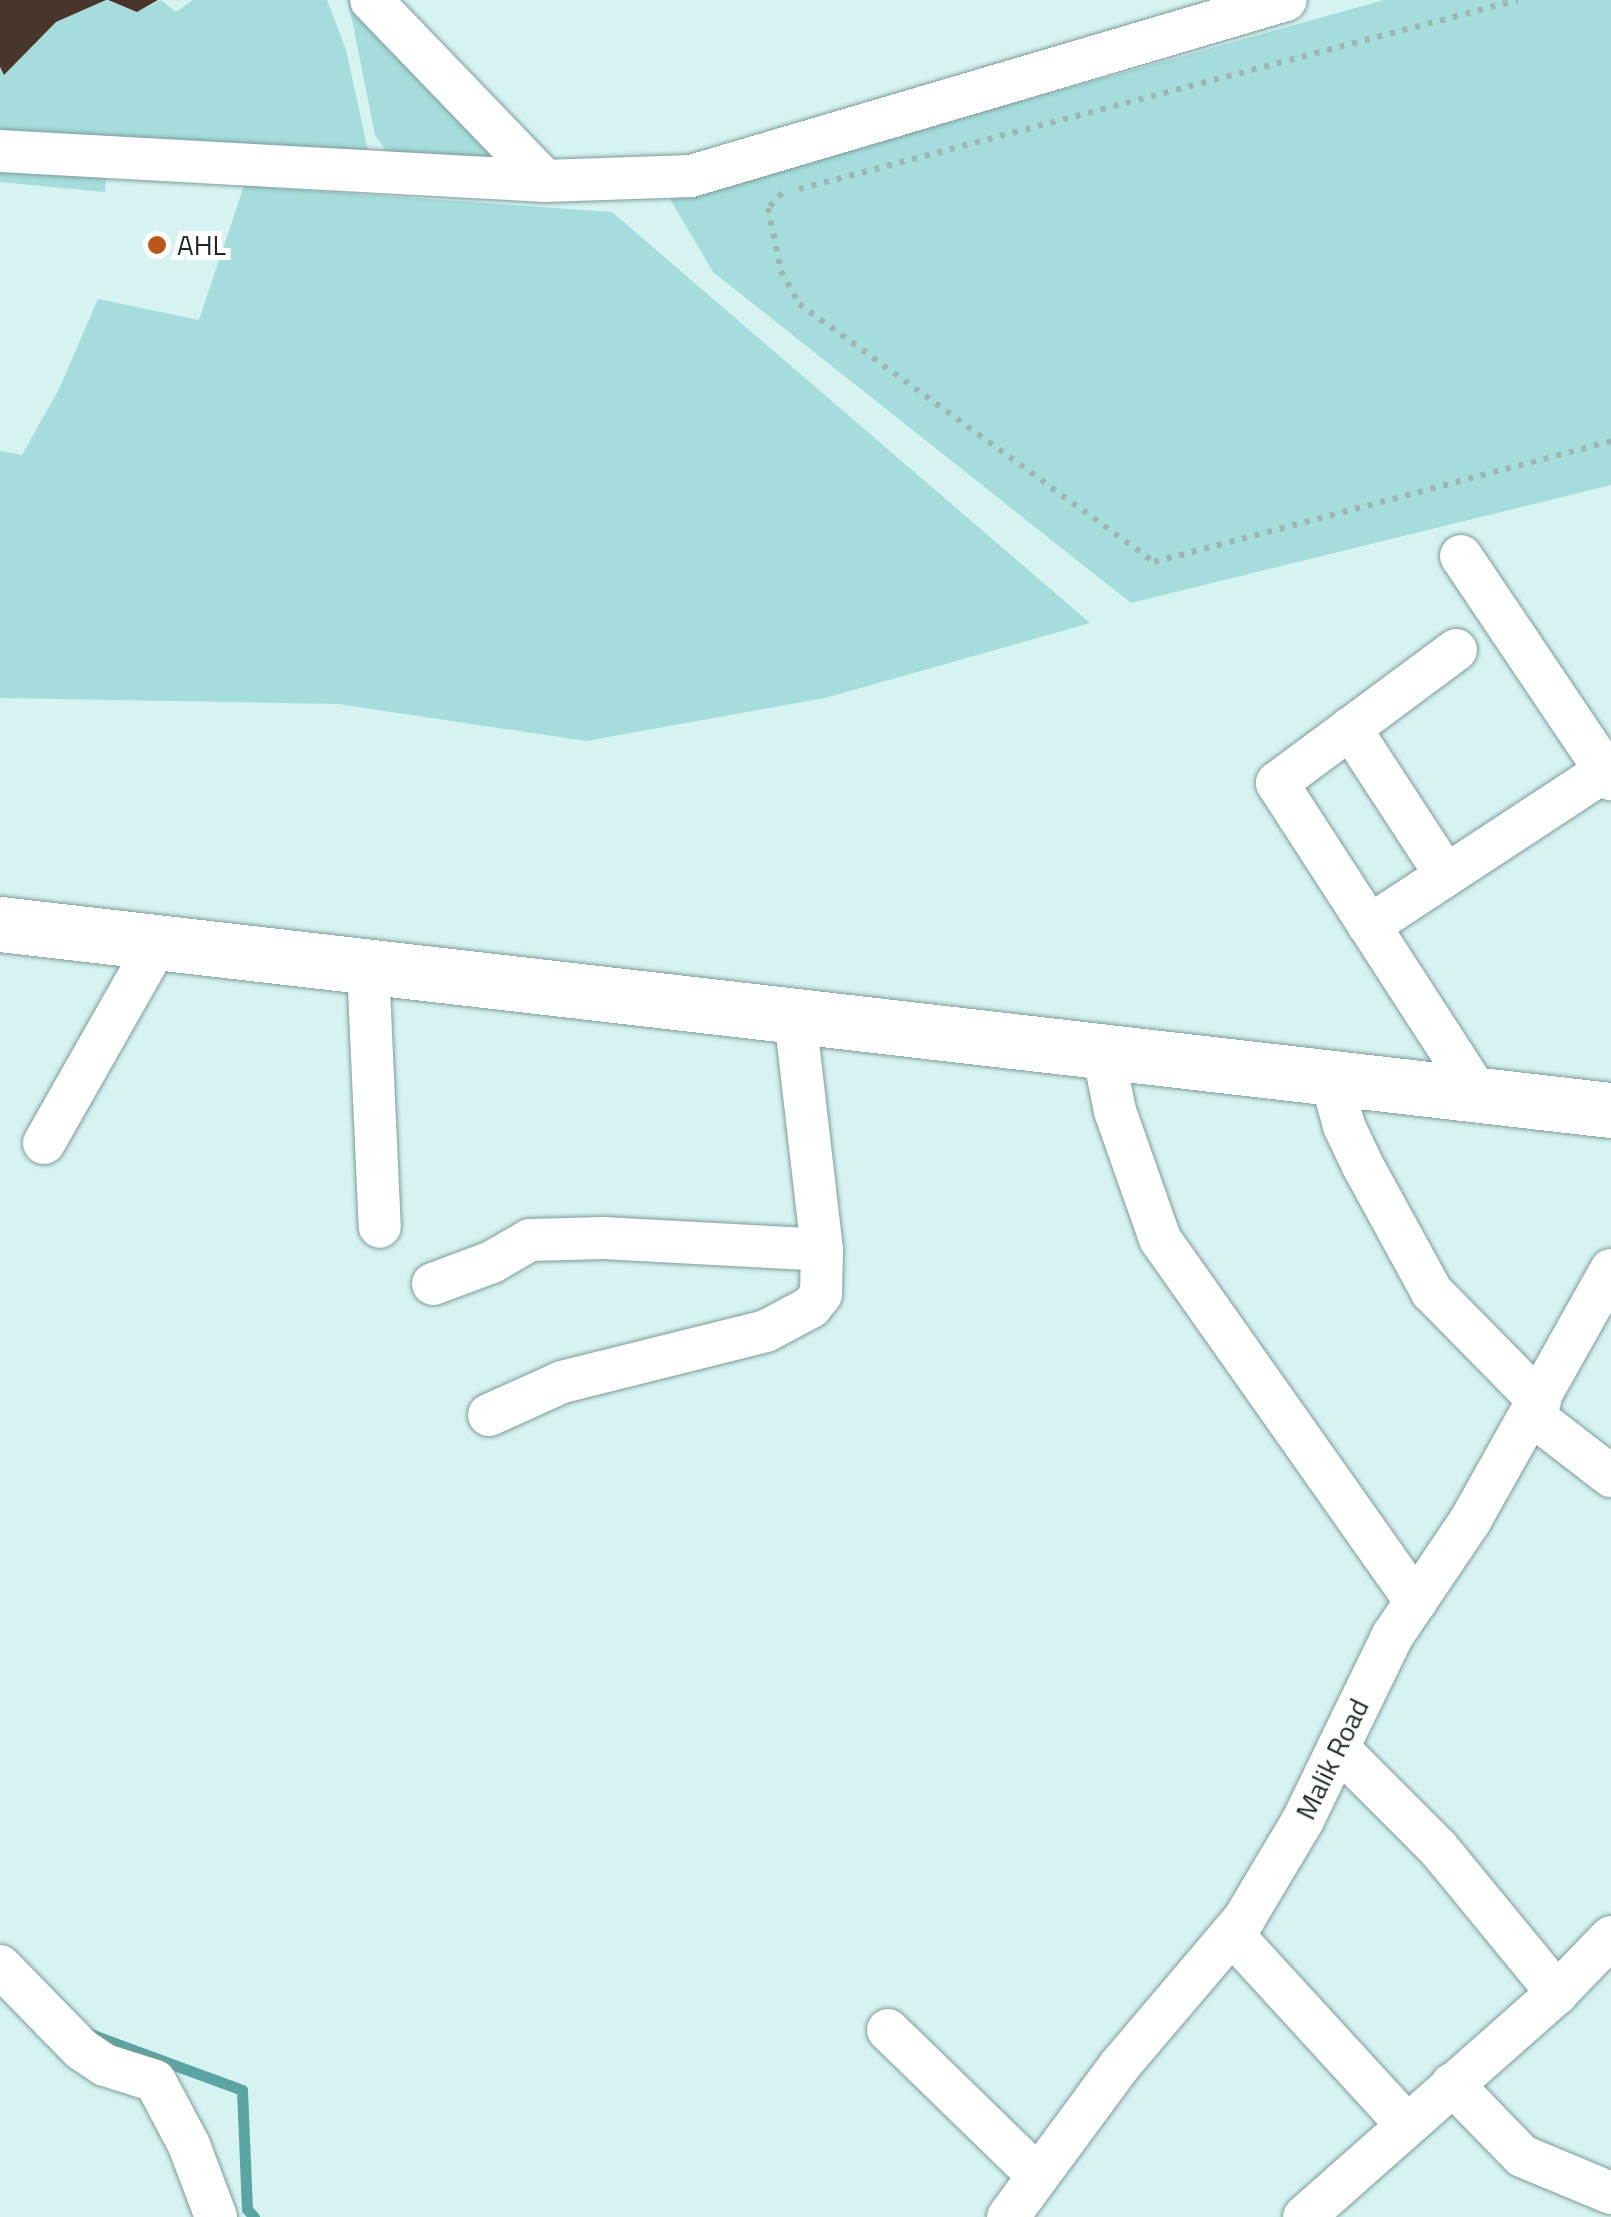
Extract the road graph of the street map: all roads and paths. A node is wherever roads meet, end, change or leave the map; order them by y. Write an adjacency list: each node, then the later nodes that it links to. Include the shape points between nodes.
1 (371, 0): 5 (street)
2 (1286, 0): 5 (street, via 691,176)
3 (1518, 0): 6 (path, via 783,192 768,208 781,271 799,304 1154,562)
4 (0, 151): 5 (street)
5 (545, 181)
6 (1611, 441)
7 (1461, 556): 10 (street)
8 (1456, 650): 9 (street)
9 (1350, 728): 11 (street); 13 (street, via 1277,783)
10 (1608, 775): 11 (street)
11 (1446, 875): 13 (street)
12 (0, 924): 14 (street)
13 (1369, 926): 19 (street)
14 (158, 942): 15 (street); 21 (street)
15 (368, 967): 16 (street); 22 (street)
16 (795, 1016): 17 (street); 23 (street)
17 (1103, 1052): 18 (street); 29 (street, via 1115,1111 1160,1239)
18 (1330, 1079): 19 (street); 26 (street, via 1363,1166 1432,1292)
19 (1480, 1097): 20 (street)
20 (1611, 1110)
21 (44, 1143)
22 (380, 1227)
23 (822, 1250): 25 (street, via 530,1240); 27 (street, via 821,1294 766,1331 562,1382)
24 (1611, 1270): 26 (street, Malik Road)
25 (433, 1284)
26 (1536, 1409): 28 (street); 29 (street, Malik Road)
27 (489, 1415)
28 (1611, 1476)
29 (1416, 1602): 30 (street, Malik Road)
30 (1338, 1748): 31 (street, Malik Road, via 1303,1820); 34 (street, via 1438,1848)
31 (1232, 1934): 37 (street); 38 (street, Malik Road)
32 (1611, 1937): 34 (street)
33 (0, 1966): 40 (street, via 81,2049 104,2065 156,2081)
34 (1557, 1993): 36 (street)
35 (888, 2030): 38 (street)
36 (1452, 2084): 37 (street); 39 (street, via 1522,2156)
37 (1406, 2124): 42 (street)
38 (1038, 2176): 41 (street, Malik Road)
39 (1597, 2199)
40 (216, 2217)
41 (1008, 2217)
42 (1304, 2217)

